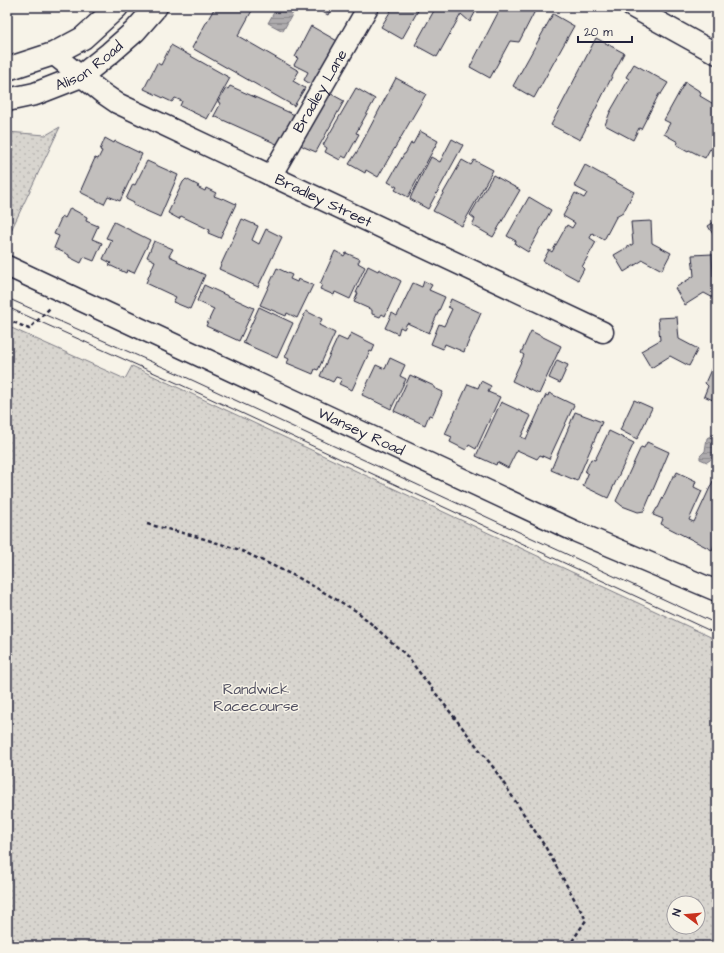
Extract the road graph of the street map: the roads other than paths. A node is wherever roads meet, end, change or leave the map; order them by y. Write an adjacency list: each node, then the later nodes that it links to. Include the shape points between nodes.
1 (117, 7): 5 (main road, Alison Road, via 83,38)
2 (156, 7): 8 (main road, Alison Road, via 135,30)
3 (368, 7): 10 (street, Bradley Lane)
4 (632, 7): 6 (street)
5 (53, 54): 7 (main road, Alison Road); 8 (street, Bradley Street)
6 (717, 54)
7 (7, 69)
8 (81, 76): 9 (main road, Alison Road, via 35,94); 10 (street, Bradley Street, via 117,103)
9 (7, 100)
10 (271, 176): 12 (street, Bradley Street)
11 (7, 266): 13 (street, Wansey Road, via 572,530)
12 (603, 332)
13 (717, 592)

